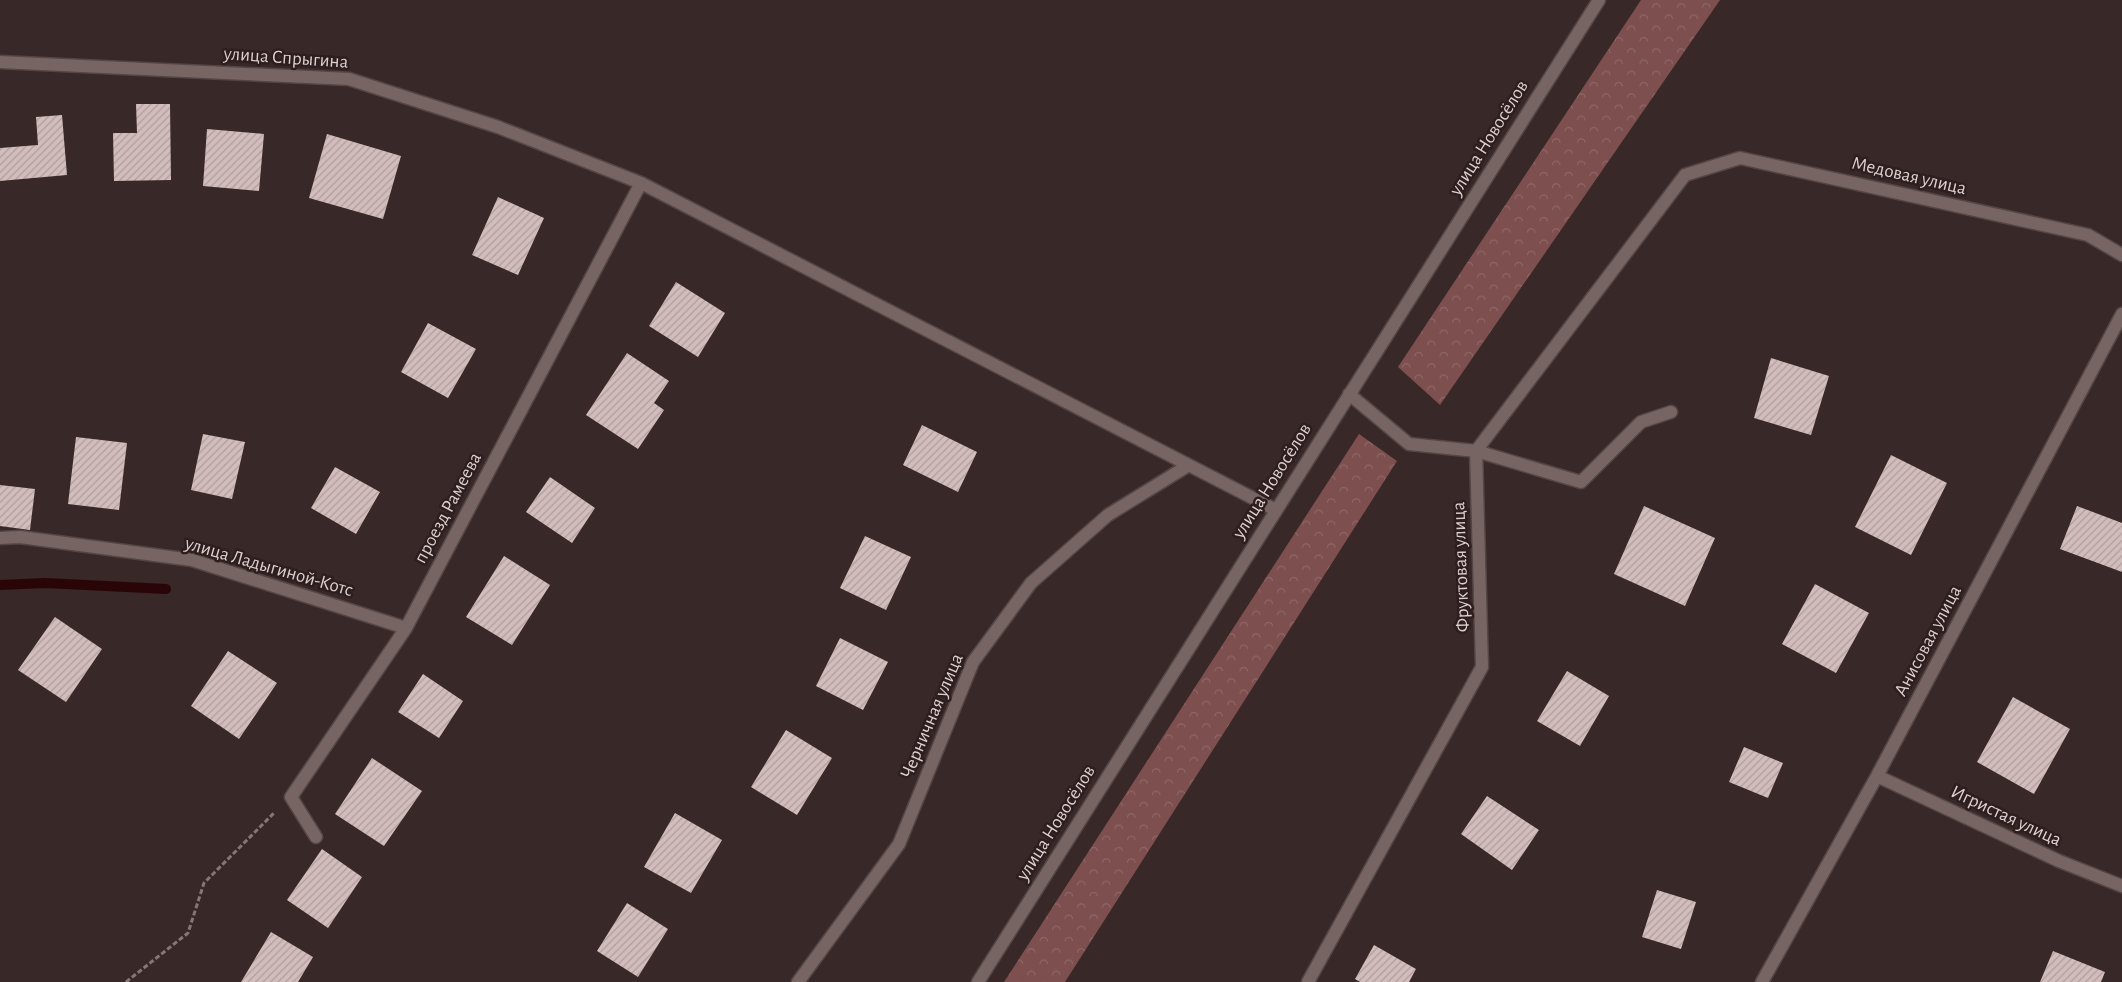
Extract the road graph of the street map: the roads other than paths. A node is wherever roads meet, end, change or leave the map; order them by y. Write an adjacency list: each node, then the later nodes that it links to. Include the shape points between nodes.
1 (1599, 0): 6 (street, улица Новосёлов)
2 (0, 62): 3 (street, улица Спрыгина, via 349,79 498,127)
3 (641, 183): 9 (street, улица Спрыгина); 12 (street, проезд Рамеева)
4 (2122, 255): 8 (street, Медовая улица, via 2088,235 1740,158 1685,175)
5 (2122, 314): 13 (street, Анисовая улица)
6 (1349, 394): 8 (street, via 1409,444); 10 (street, улица Новосёлов)
7 (1671, 412): 8 (street, via 1641,422 1581,482)
8 (1476, 451): 18 (street, Фруктовая улица, via 1482,667)
9 (1189, 465): 10 (street, улица Спрыгина); 16 (street, Черничная улица, via 1108,515 1030,583 972,662 899,844)
10 (1276, 510): 17 (street, улица Новосёлов)
11 (0, 538): 12 (street, улица Ладыгиной-Котс, via 20,537 192,560)
12 (406, 628): 14 (street, проезд Рамеева, via 291,797)
13 (1877, 776): 15 (street, Игристая улица, via 2058,861); 19 (street, Анисовая улица)
14 (316, 837)
15 (2122, 886)
16 (798, 982)
17 (978, 982)
18 (1308, 982)
19 (1762, 982)

